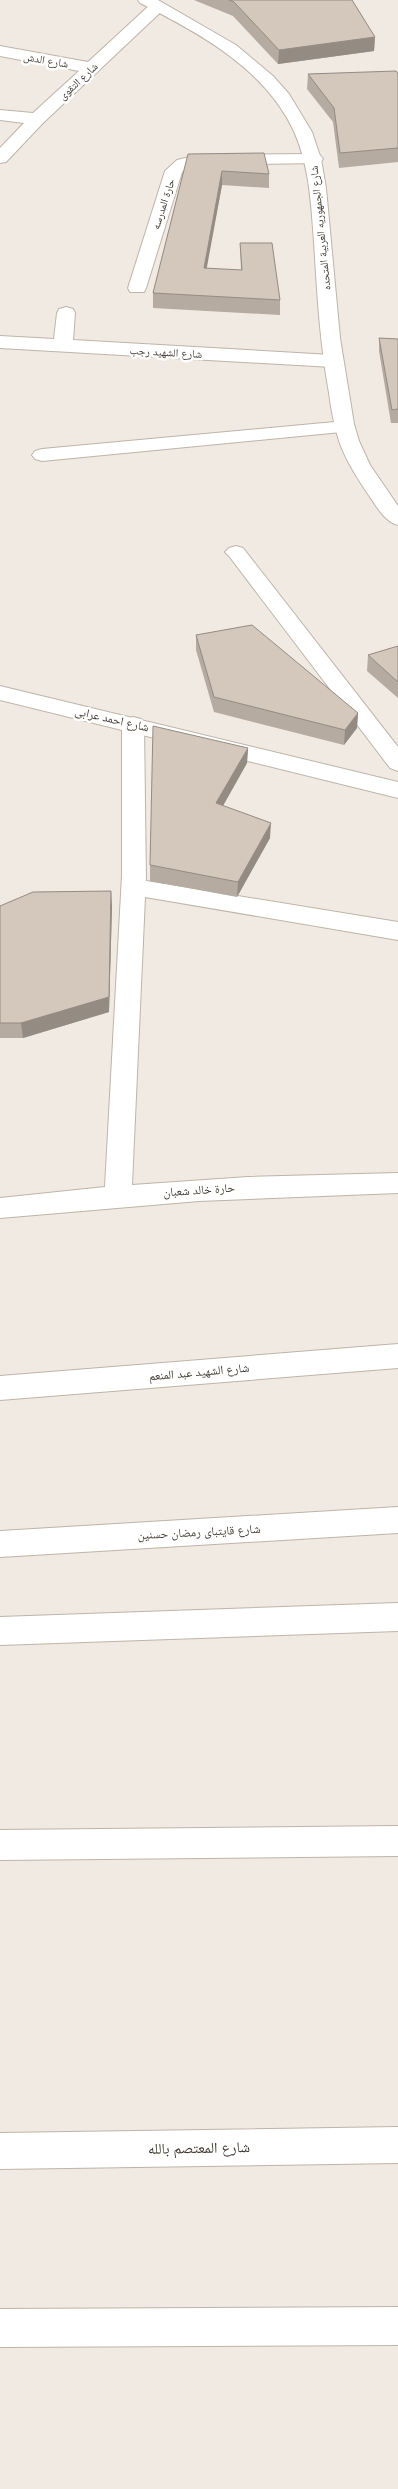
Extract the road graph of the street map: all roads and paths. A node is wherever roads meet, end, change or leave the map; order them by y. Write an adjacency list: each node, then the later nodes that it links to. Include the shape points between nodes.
1 (152, 3): 3 (street, شارع التقوى); 7 (street, شارع الجمهوريه العربية المتحده, via 222,43 265,78 296,116)
2 (0, 51): 3 (street, شارع الدش)
3 (92, 68): 5 (street, شارع التقوى)
4 (0, 115): 5 (street)
5 (37, 119): 6 (street, شارع التقوى)
6 (0, 158)
7 (314, 159): 8 (street, حارة المدرسه, via 202,160 178,166); 12 (street, شارع الجمهوريه العربية المتحده)
8 (137, 288)
9 (66, 313): 11 (street)
10 (0, 342): 11 (street, شارع الشهيد رجب)
11 (63, 346): 12 (street, شارع الشهيد رجب)
12 (332, 361): 13 (street, شارع الجمهوريه العربية المتحده)
13 (346, 427): 14 (street); 15 (street, شارع الجمهوريه العربية المتحده, via 360,465)
14 (42, 455)
15 (398, 518)
16 (236, 552): 19 (street)
17 (0, 693): 18 (street, شارع احمد عرابى)
18 (133, 724): 20 (street, شارع احمد عرابى); 21 (street)
19 (398, 763)
20 (398, 790)
21 (132, 887): 22 (street); 24 (street)
22 (398, 931)
23 (398, 1183): 24 (street, حارة خالد شعبان)
24 (118, 1196): 25 (street, حارة خالد شعبان)
25 (0, 1208)
26 (398, 1356): 27 (street, شارع الشهيد عبد المنعم)
27 (0, 1388)
28 (398, 1520): 29 (street, شارع قايتباى رمضان حسنين)
29 (0, 1544)
30 (398, 1617): 31 (street)
31 (0, 1631)
32 (398, 1841): 33 (street)
33 (0, 1845)
34 (398, 2145): 35 (street, شارع المعتصم بالله)
35 (0, 2151)
36 (398, 2326): 37 (street)
37 (0, 2328)

